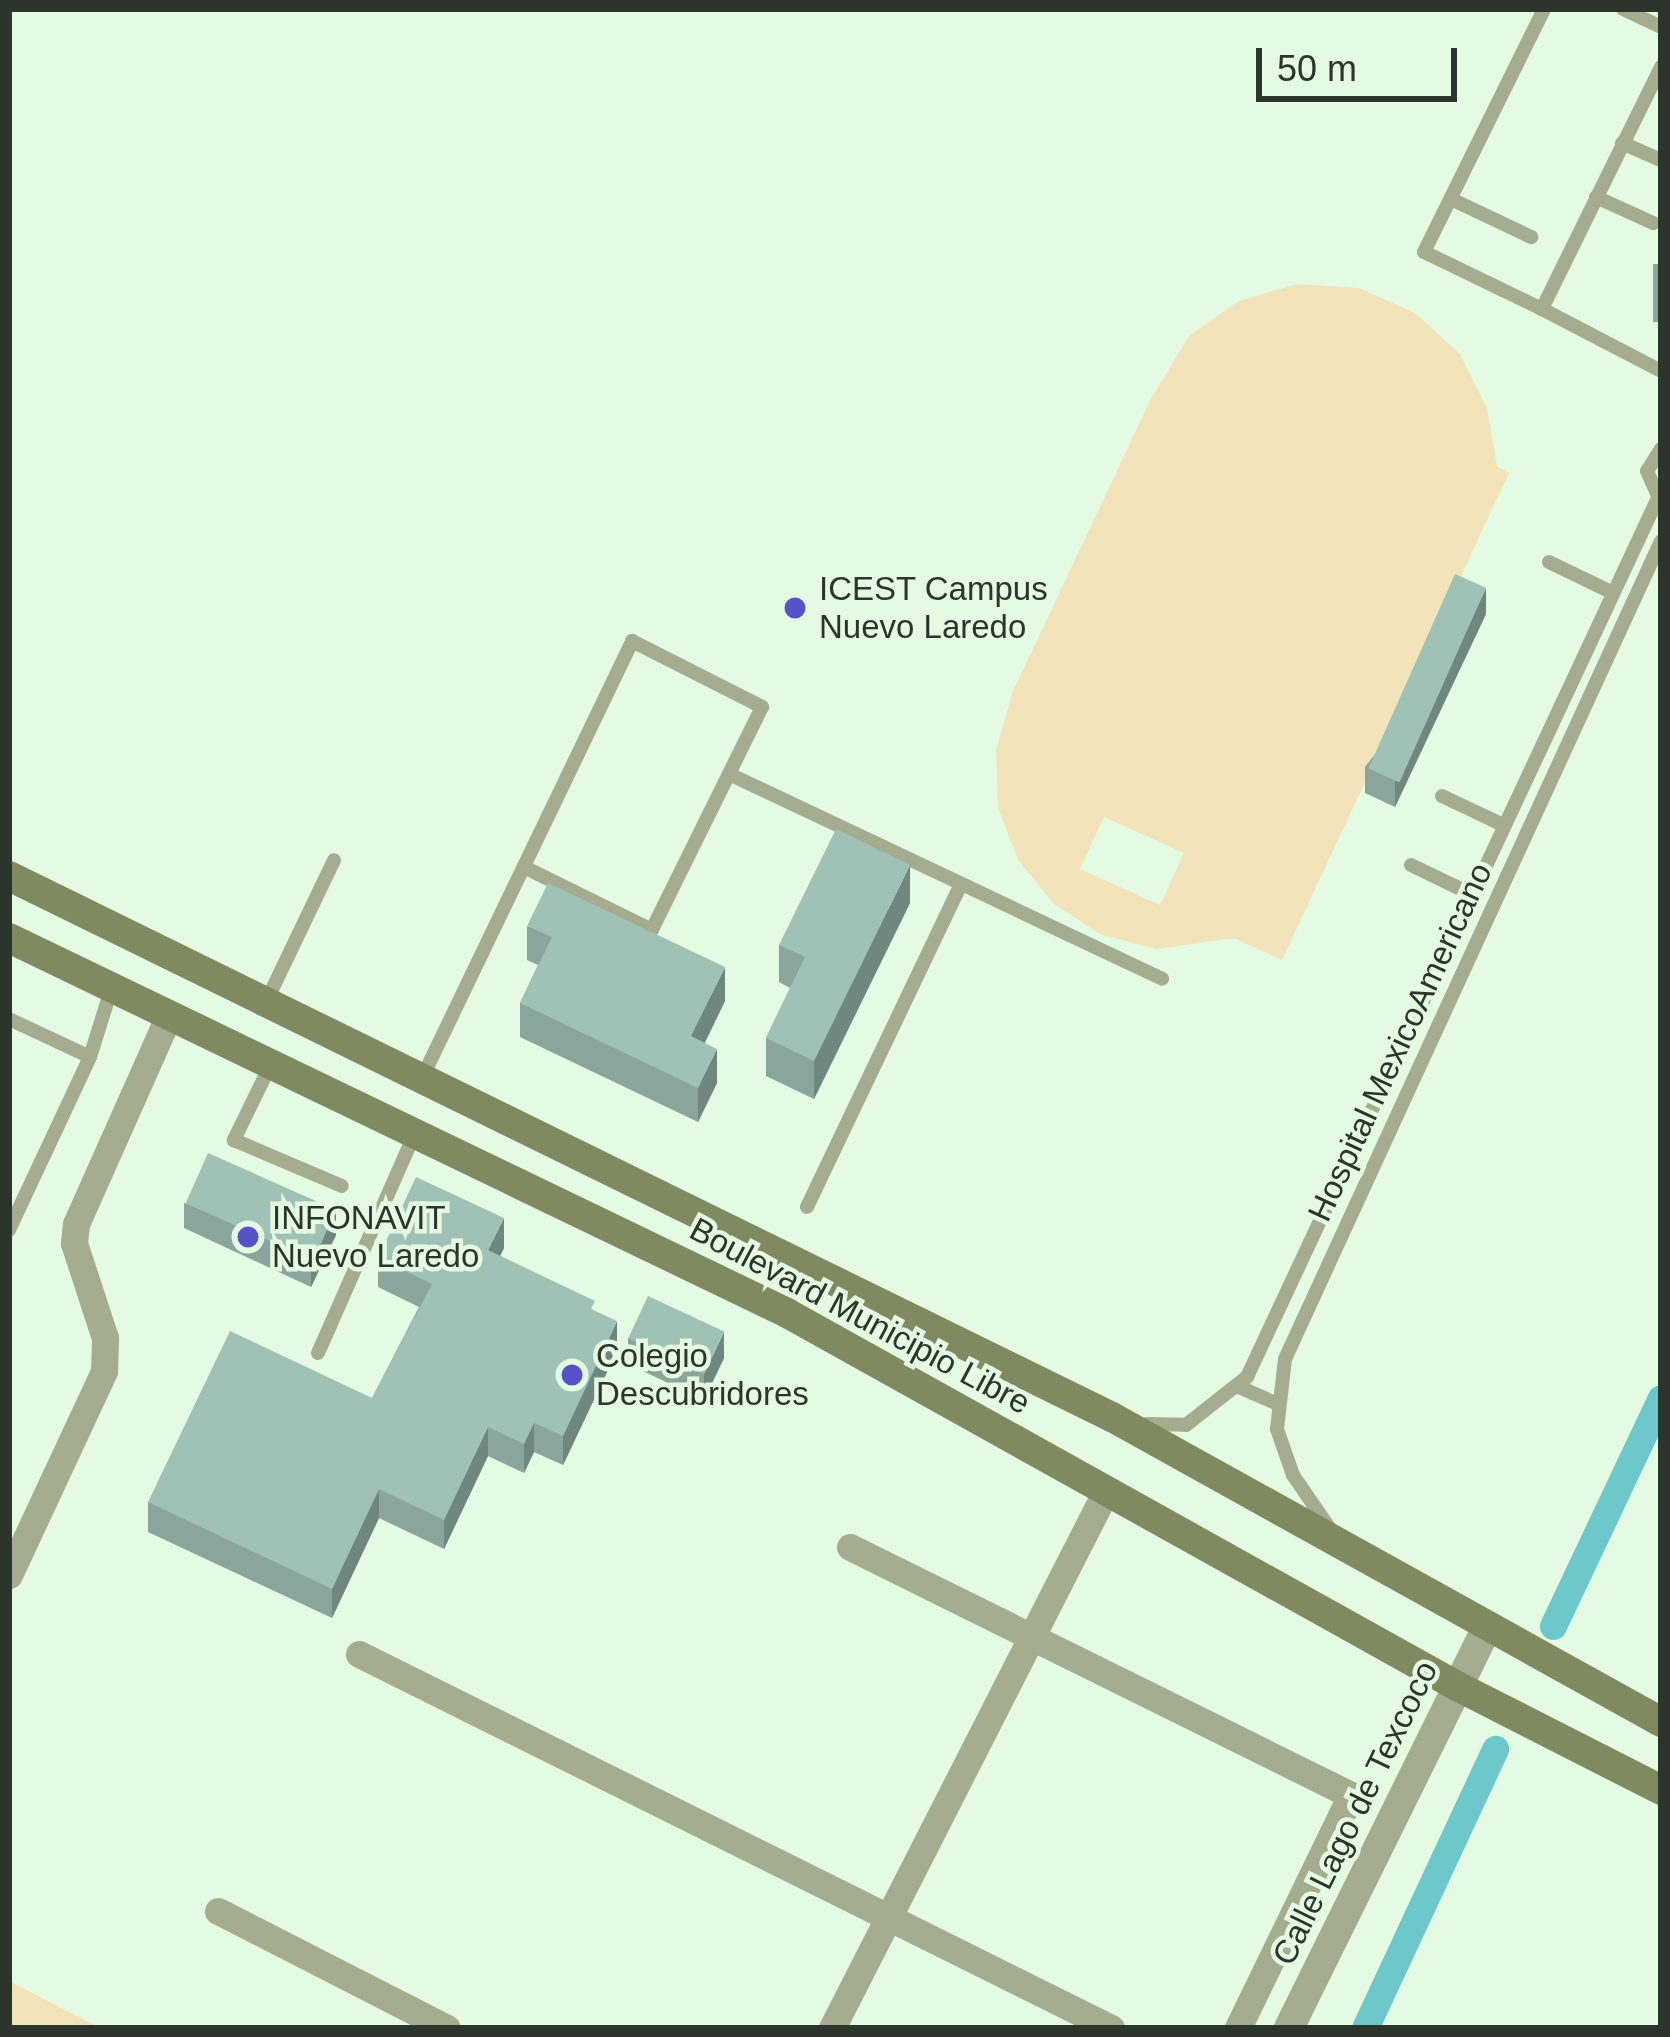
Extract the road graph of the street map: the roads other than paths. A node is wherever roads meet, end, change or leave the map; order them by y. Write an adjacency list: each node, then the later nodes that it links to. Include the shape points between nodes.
1 (1544, 9): 9 (lane)
2 (1623, 9): 3 (lane)
3 (1661, 27)
4 (1661, 67): 5 (lane)
5 (1654, 94): 6 (lane)
6 (1622, 143): 7 (lane); 8 (lane)
7 (1661, 160)
8 (1596, 197): 10 (lane); 12 (lane)
9 (1451, 199): 11 (lane); 12 (lane, via 1424,252)
10 (1653, 223)
11 (1531, 237)
12 (1542, 309): 13 (lane)
13 (1661, 371)
14 (1661, 449): 15 (lane, via 1647,471)
15 (1659, 502): 18 (lane, Hospital MexicoAmericano)
16 (1661, 541): 20 (lane, Hospital MexicoAmericano)
17 (1549, 562): 18 (lane)
18 (1613, 592): 19 (lane, Hospital MexicoAmericano)
19 (1592, 637): 20 (lane); 23 (lane, Hospital MexicoAmericano)
20 (1612, 647): 24 (lane, Hospital MexicoAmericano)
21 (729, 774): 27 (lane, via 652,930); 27 (lane, via 762,707 632,641); 29 (lane)
22 (1442, 796): 23 (lane)
23 (1506, 820): 24 (lane); 30 (lane, Hospital MexicoAmericano)
24 (1529, 826): 43 (lane, Hospital MexicoAmericano)
25 (334, 860): 34 (lane)
26 (1411, 865): 30 (lane)
27 (524, 867): 40 (lane)
28 (12, 884): 34 (main road, Boulevard Municipio Libre)
29 (961, 884): 32 (lane); 46 (lane)
30 (1471, 894): 42 (lane, Hospital MexicoAmericano)
31 (9, 938): 33 (main road, Boulevard Municipio Libre)
32 (1162, 980)
33 (112, 987): 35 (main road, Boulevard Municipio Libre); 38 (lane)
34 (267, 1000): 37 (main road, Boulevard Municipio Libre)
35 (170, 1015): 39 (main road, Boulevard Municipio Libre); 57 (street, via 76,1224 74,1243 105,1339 104,1371)
36 (9, 1019): 38 (lane)
37 (332, 1031): 40 (main road, Boulevard Municipio Libre); 41 (main road)
38 (90, 1057): 47 (lane)
39 (271, 1064): 41 (main road, Boulevard Municipio Libre); 45 (lane, via 234,1140)
40 (424, 1076): 48 (main road, Boulevard Municipio Libre)
41 (309, 1082): 44 (main road, Boulevard Municipio Libre)
42 (1366, 1117): 43 (lane); 51 (lane, Hospital MexicoAmericano)
43 (1388, 1130): 52 (lane, Hospital MexicoAmericano, via 1285,1359)
44 (415, 1133): 49 (lane); 50 (main road, Boulevard Municipio Libre)
45 (342, 1186)
46 (807, 1207)
47 (9, 1230)
48 (930, 1326): 50 (main road); 53 (main road, Boulevard Municipio Libre)
49 (318, 1353)
50 (903, 1373): 54 (main road, Boulevard Municipio Libre)
51 (1239, 1387): 52 (lane); 53 (lane, Hospital MexicoAmericano, via 1186,1425 1167,1429)
52 (1278, 1404): 56 (lane, Hospital MexicoAmericano, via 1277,1429 1293,1475)
53 (1112, 1417): 56 (main road, Boulevard Municipio Libre)
54 (1106, 1490): 59 (street); 61 (main road, Boulevard Municipio Libre)
55 (850, 1547): 59 (street)
56 (1361, 1559): 58 (main road, Boulevard Municipio Libre)
57 (9, 1575)
58 (1486, 1629): 61 (street, Calle Lago de Texcoco); 62 (main road, Boulevard Municipio Libre)
59 (1032, 1637): 65 (street); 69 (street, via 1352,1796)
60 (359, 1654): 65 (street)
61 (1457, 1686): 63 (main road, Boulevard Municipio Libre); 70 (street, Calle Lago de Texcoco)
62 (1661, 1721)
63 (1661, 1790)
64 (218, 1911): 66 (street)
65 (886, 1922): 67 (street); 68 (street)
66 (446, 2028)
67 (832, 2028)
68 (1111, 2028)
69 (1238, 2028)
70 (1289, 2028)

